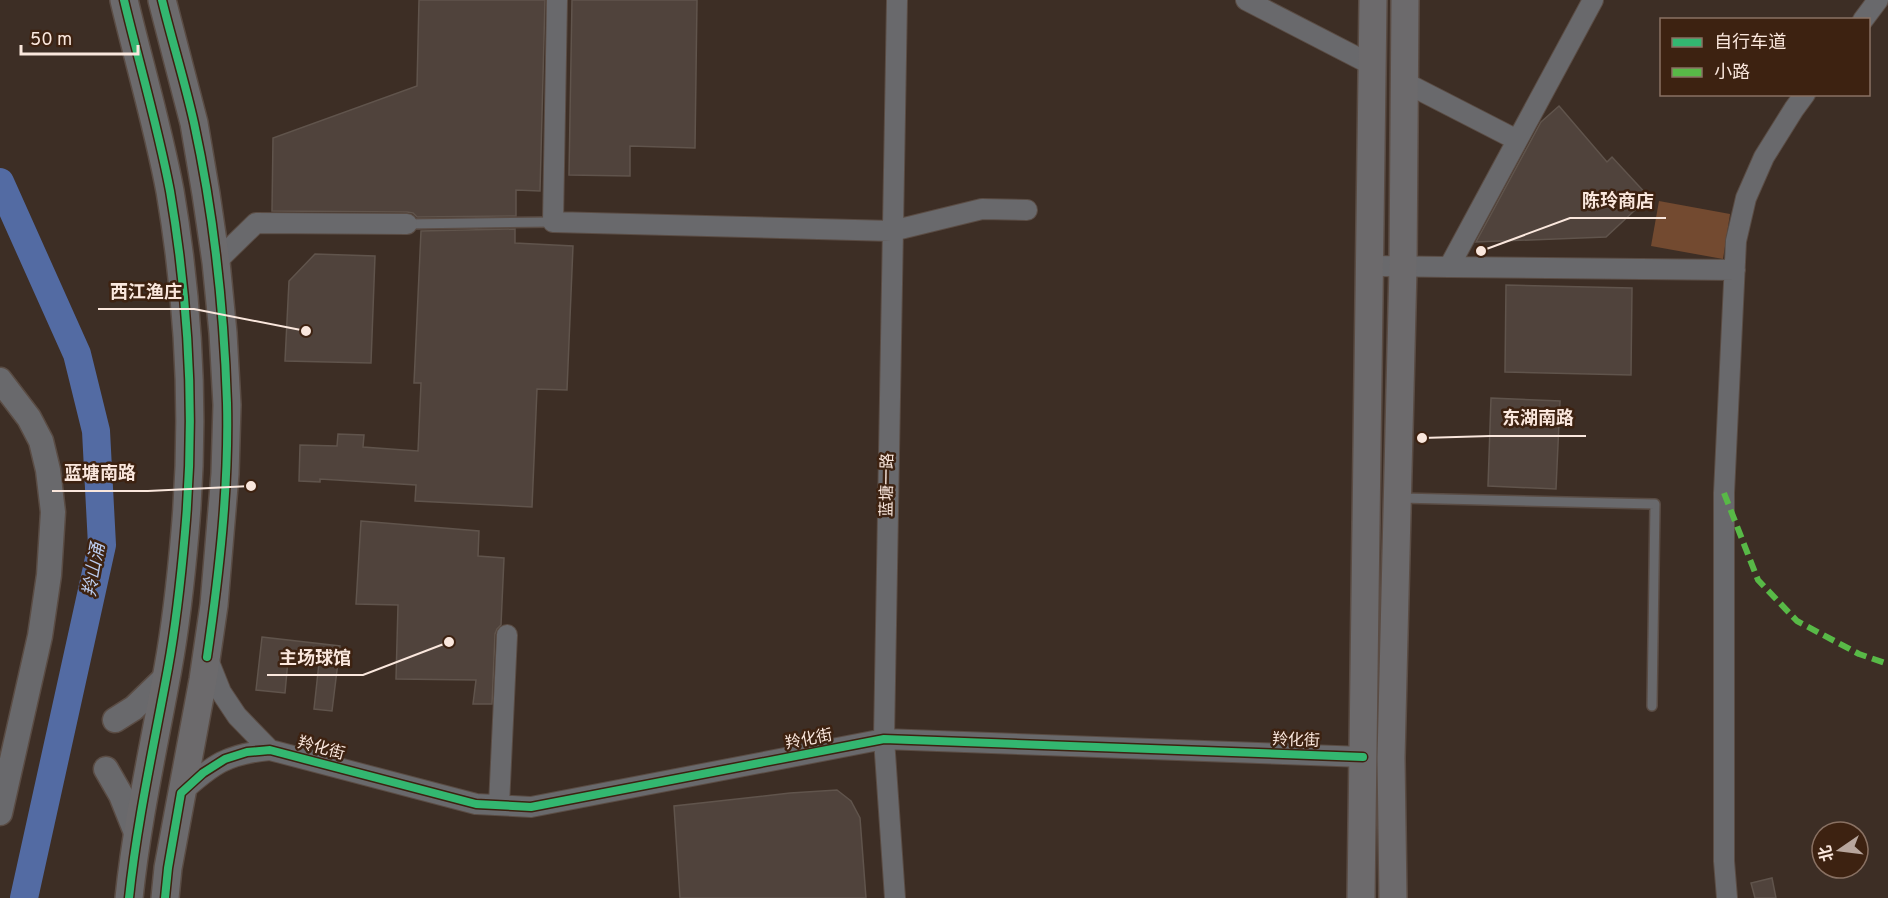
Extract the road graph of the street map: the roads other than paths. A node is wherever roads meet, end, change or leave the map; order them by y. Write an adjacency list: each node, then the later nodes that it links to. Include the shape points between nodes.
1 (124, 0): 28 (main road, via 170,190 187,328 185,531)
2 (162, 0): 19 (main road, via 194,123)
3 (557, 0): 16 (street)
4 (897, 0): 18 (street, 蓝塘一路)
5 (1246, 0): 11 (street)
6 (1373, 0): 11 (main road)
7 (1405, 0): 12 (main road)
8 (1593, 0): 14 (street)
9 (1878, 0): 10 (street)
10 (1864, 18)
11 (1372, 65): 20 (main road)
12 (1404, 82): 14 (street); 21 (main road)
13 (1804, 96): 23 (street, via 1764,157 1746,198 1736,240)
14 (1517, 140): 22 (street)
15 (1027, 210): 18 (street, via 982,209)
16 (553, 222): 17 (lane); 18 (street)
17 (407, 224): 19 (street, via 256,223)
18 (892, 231): 31 (street, 蓝塘一路)
19 (216, 262): 27 (main road, via 227,405 226,451 221,540)
20 (1370, 266): 21 (street); 33 (main road)
21 (1403, 267): 22 (street); 25 (main road)
22 (1449, 267): 23 (street)
23 (1735, 270): 44 (street, via 1724,493)
24 (0, 380): 37 (street, via 41,441 53,512 50,575 40,636)
25 (1398, 498): 29 (lane, via 1655,504); 43 (main road, via 1391,758)
26 (507, 635): 36 (street)
27 (207, 657): 32 (street, via 221,692 237,716); 35 (main road)
28 (166, 677): 30 (street, via 134,708); 38 (main road)
29 (1652, 706)
30 (115, 720)
31 (884, 739): 33 (street, 羚化街); 36 (street, 羚化街, via 531,807); 41 (street, 蓝塘一路)
32 (270, 750): 35 (street, via 225,759); 36 (street, 羚化街, via 476,804)
33 (1363, 757): 42 (main road)
34 (106, 769): 38 (street)
35 (181, 793): 40 (main road)
36 (499, 805)
37 (0, 813)
38 (137, 835): 39 (main road)
39 (129, 898)
40 (165, 898)
41 (896, 898)
42 (1361, 898)
43 (1393, 898)
44 (1727, 898)

